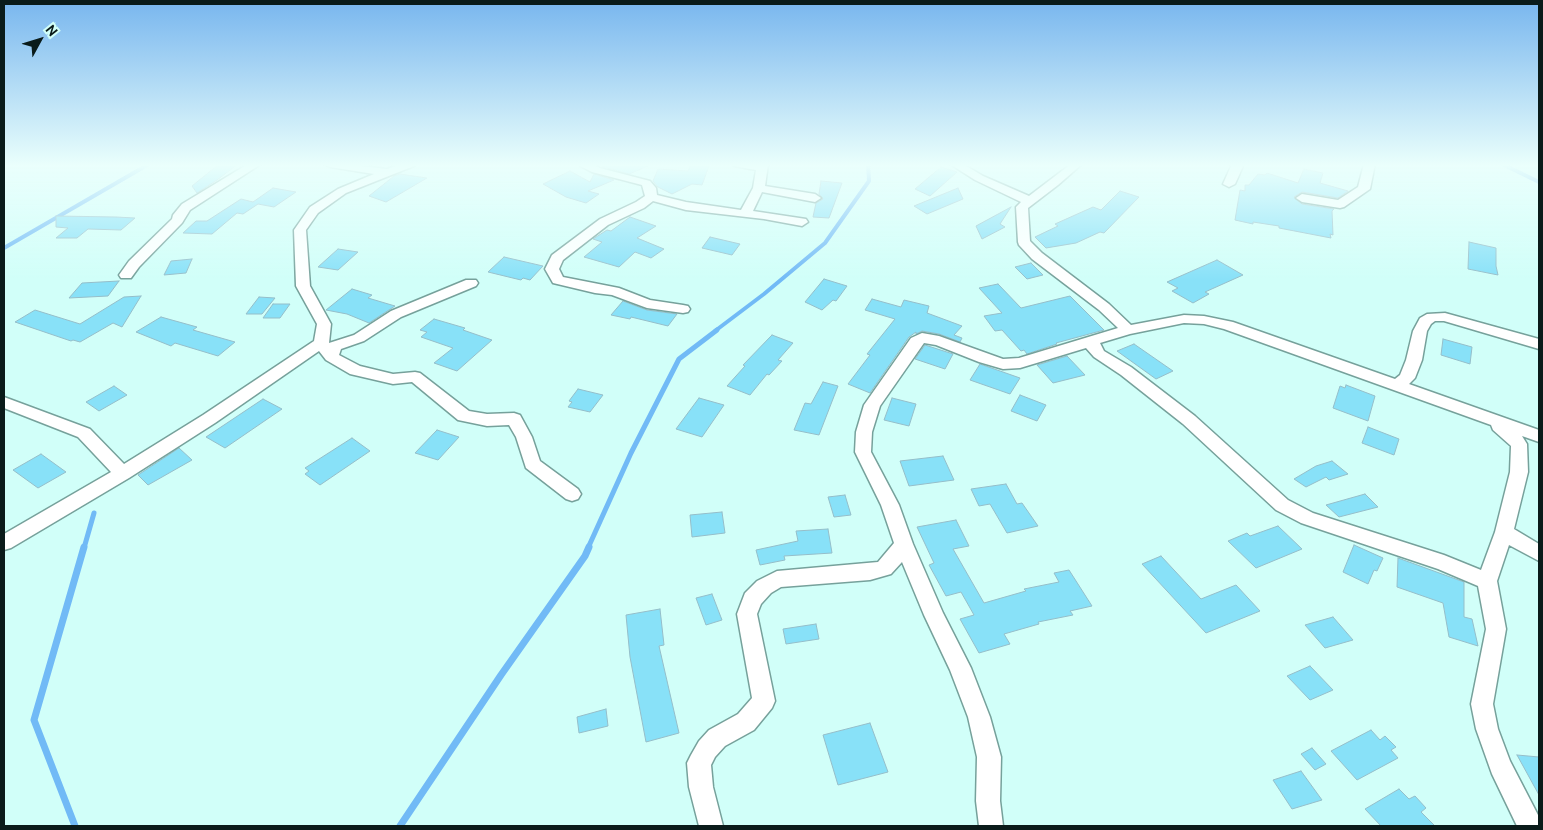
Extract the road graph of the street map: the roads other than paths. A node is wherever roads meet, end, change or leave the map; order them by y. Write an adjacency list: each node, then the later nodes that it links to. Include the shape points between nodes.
1 (193, 203): 9 (street)
2 (325, 203): 14 (street, via 314,210 300,230 303,286 324,324)
3 (643, 203): 11 (street, via 604,222 557,258 552,269 558,280 614,291 647,304)
4 (673, 203): 7 (street)
5 (751, 203): 7 (street)
6 (1027, 203): 12 (street, via 1022,207 1024,242)
7 (745, 214): 8 (street)
8 (802, 222)
9 (126, 275)
10 (472, 283): 16 (street, via 396,314 359,338 334,346)
11 (683, 308)
12 (1128, 330): 13 (street); 17 (street, via 1184,319 1204,320)
13 (1092, 342): 25 (street, via 1020,363 1004,364 929,338 916,341 872,405 864,432 863,452 890,505); 27 (street, via 1099,354 1189,420 1282,505 1307,518 1444,562)
14 (321, 343): 16 (street); 21 (street)
15 (1539, 344): 17 (street, via 1432,316 1420,330 1408,378)
16 (331, 357): 22 (street, via 355,370 394,379 415,377 464,416 487,420 514,419 524,437 532,464)
17 (1396, 386): 19 (street)
18 (4, 402): 21 (street, via 84,433)
19 (1491, 420): 20 (street); 23 (street, via 1519,444 1519,472)
20 (1539, 436)
21 (123, 473): 24 (street)
22 (572, 494)
23 (1504, 532): 26 (street); 27 (street)
24 (4, 543)
25 (904, 544): 28 (street, via 884,568 777,580 752,599 747,614 764,701 746,722 717,738 699,763 701,787); 29 (street, via 979,717 989,758)
26 (1539, 553)
27 (1487, 581): 30 (street, via 1496,629 1482,704 1500,766)
28 (712, 826)
29 (991, 826)
30 (1530, 826)

